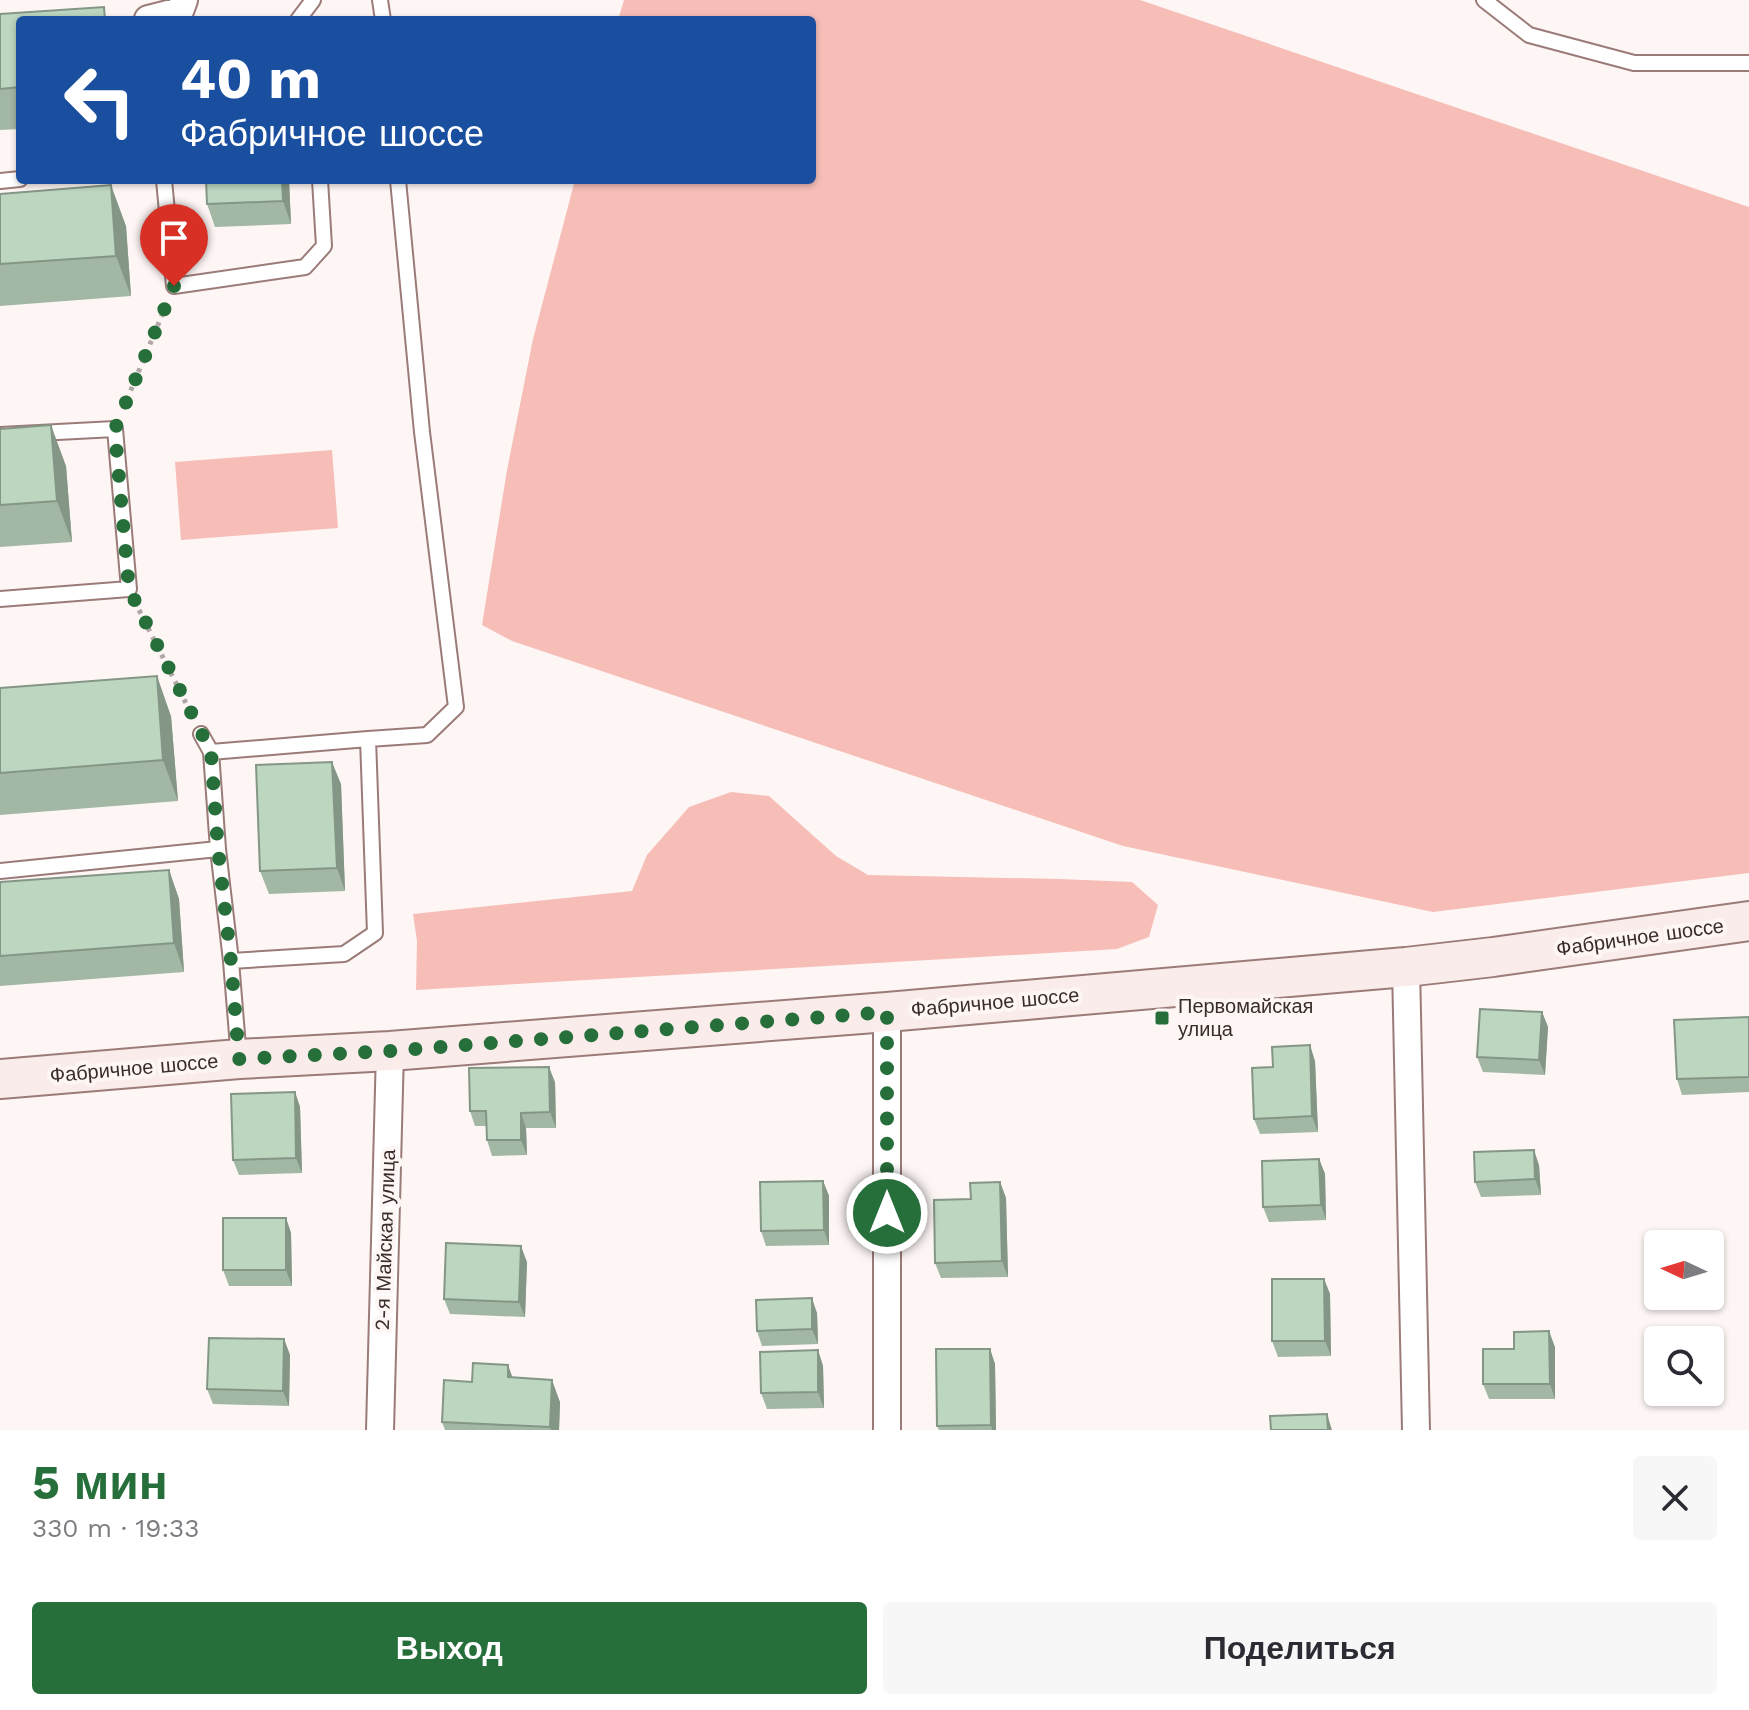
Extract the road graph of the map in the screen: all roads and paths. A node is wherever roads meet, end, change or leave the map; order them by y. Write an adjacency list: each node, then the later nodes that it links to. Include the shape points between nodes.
1 (184, 0): 3 (street, via 180,11)
2 (1484, 0): 4 (lane, via 1529,35 1634,63)
3 (162, 16)
4 (1749, 63)
5 (164, 184): 8 (lane)
6 (320, 184): 8 (lane, via 324,246 305,267)
7 (398, 184): 14 (lane, via 456,707 427,735)
8 (174, 286): 9 (path)
9 (115, 429): 10 (lane); 11 (lane)
10 (0, 435)
11 (129, 589): 12 (lane); 13 (path)
12 (0, 599)
13 (201, 734): 15 (lane)
14 (368, 739): 15 (lane); 19 (lane, via 375,933 344,954)
15 (211, 752): 16 (lane)
16 (218, 849): 17 (lane); 19 (lane)
17 (0, 871)
18 (1749, 921): 20 (main road, Фабричное шоссе)
19 (231, 961): 23 (lane)
20 (1406, 967): 21 (main road, Фабричное шоссе); 27 (street)
21 (887, 1012): 22 (main road, Фабричное шоссе); 26 (street)
22 (390, 1051): 23 (main road, Фабричное шоссе); 25 (street, 2-я Майская улица)
23 (239, 1059): 24 (main road, Фабричное шоссе)
24 (0, 1079)
25 (380, 1430)
26 (887, 1430)
27 (1416, 1430)

